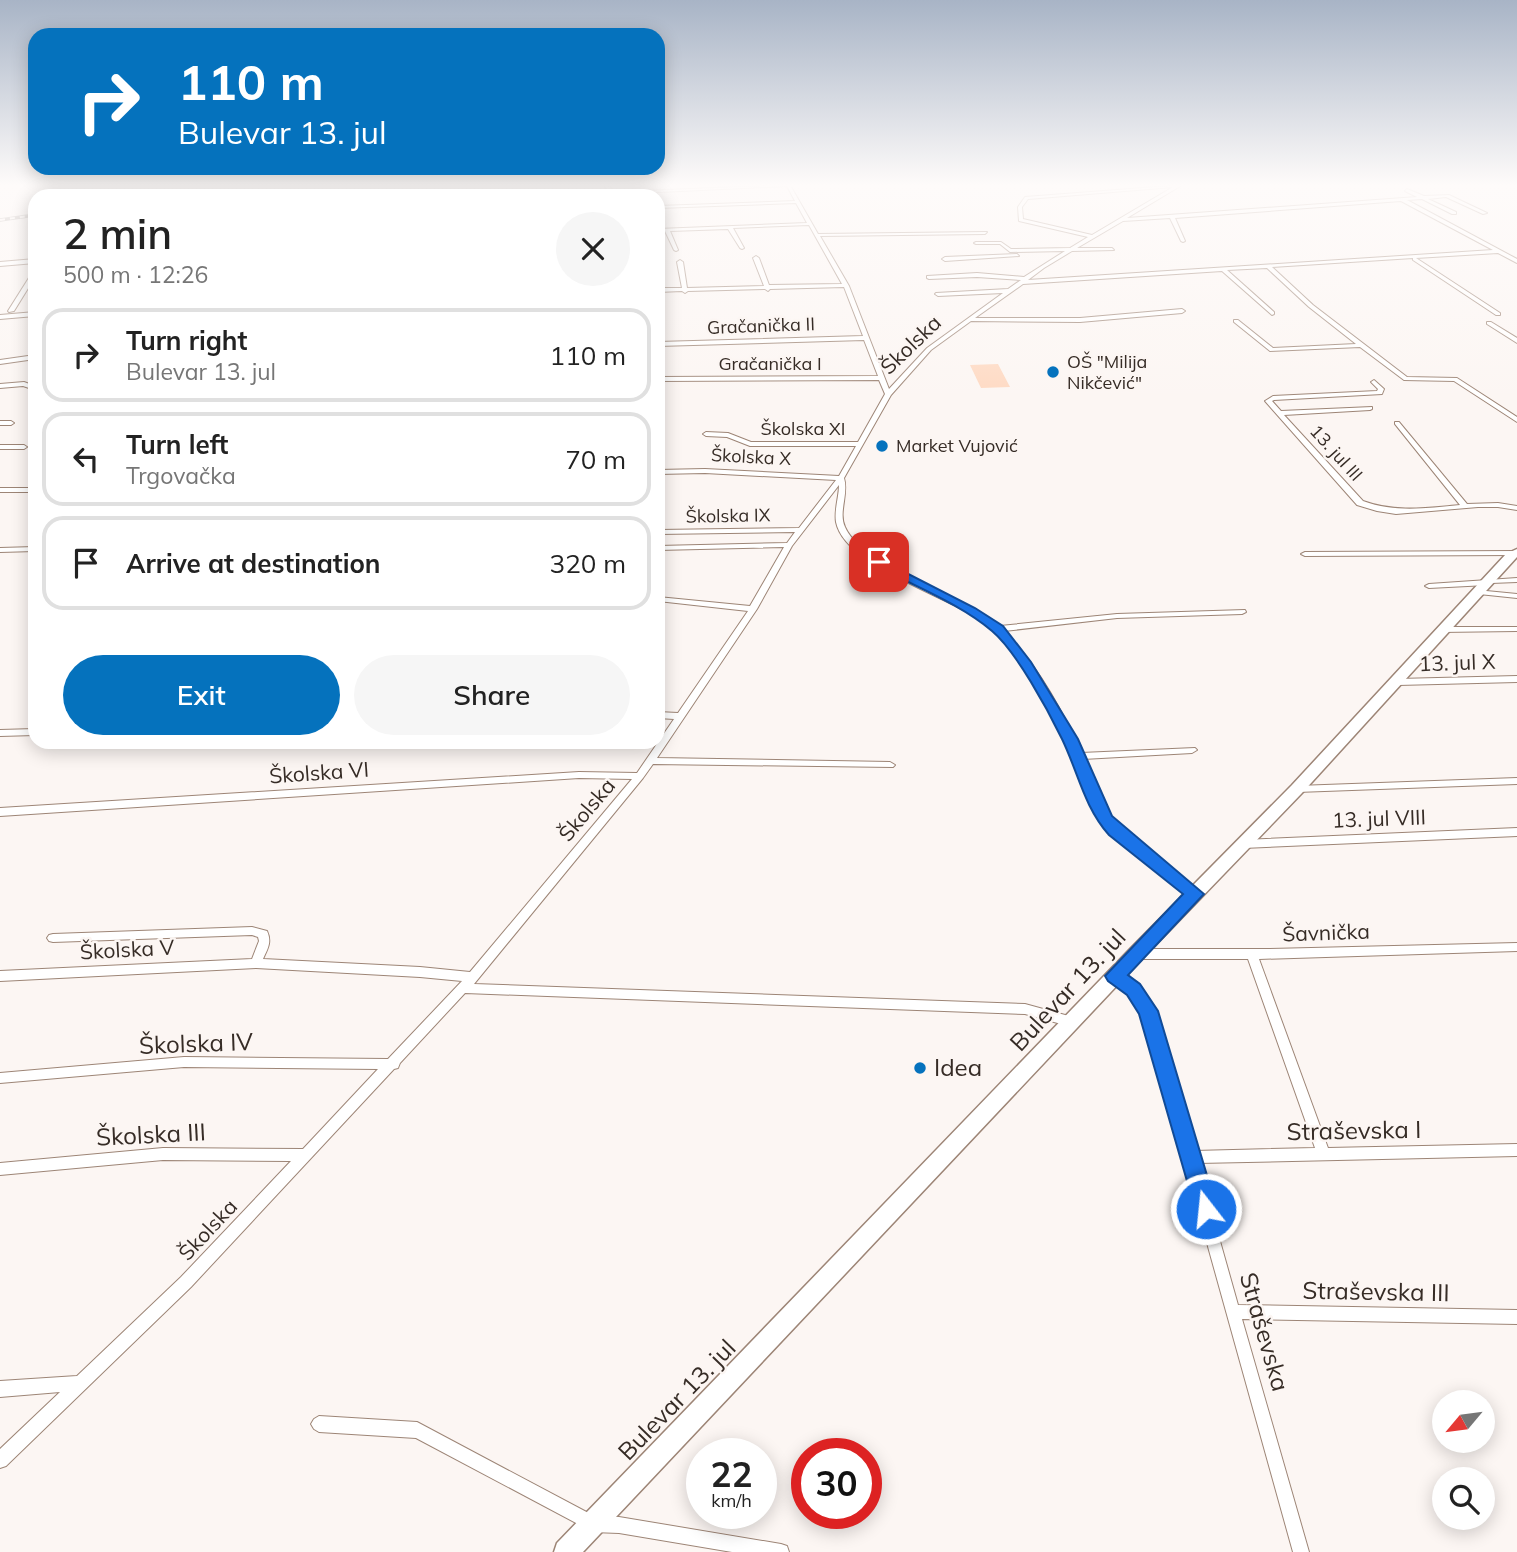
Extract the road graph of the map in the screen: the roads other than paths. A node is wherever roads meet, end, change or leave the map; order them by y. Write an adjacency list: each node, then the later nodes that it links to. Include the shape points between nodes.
1 (829, 257): 16 (street)
2 (1005, 257): 7 (street)
3 (1058, 257): 14 (street, Školska)
4 (1422, 257): 6 (street)
5 (756, 258): 17 (street)
6 (1415, 258): 11 (street); 25 (street)
7 (945, 259)
8 (28, 262): 10 (street)
9 (680, 262): 19 (street)
10 (0, 264)
11 (1268, 266): 12 (street); 34 (street)
12 (1223, 269): 14 (street); 24 (street)
13 (929, 277): 14 (street, via 977,275)
14 (1024, 281): 20 (street, Školska)
15 (28, 284): 22 (street)
16 (845, 285): 17 (street); 31 (street)
17 (768, 289): 19 (street)
18 (665, 290): 19 (street)
19 (685, 290)
20 (1010, 291): 21 (street); 28 (street, Školska)
21 (938, 294)
22 (11, 311)
23 (1182, 311): 28 (street, via 1080,320)
24 (1272, 313)
25 (1498, 314)
26 (28, 315): 27 (street)
27 (0, 317)
28 (972, 320): 42 (street, Školska, via 929,349)
29 (1236, 321): 34 (street, via 1272,350)
30 (1489, 323): 32 (street)
31 (865, 338): 33 (street, Gračanička II); 37 (street)
32 (1517, 341)
33 (665, 344)
34 (1362, 345): 45 (street, via 1406,379 1455,379)
35 (28, 358): 36 (street)
36 (0, 362)
37 (882, 378): 38 (street, Gračanička I); 42 (street)
38 (665, 379)
39 (1374, 382): 44 (street, 13. jul III, via 1380,393 1268,400)
40 (28, 385): 41 (street)
41 (0, 387)
42 (888, 394): 50 (street, Školska)
43 (1370, 408): 44 (street)
44 (1279, 412): 57 (street, 13. jul III, via 1360,503 1385,511)
45 (1517, 420)
46 (0, 423): 47 (street)
47 (11, 423)
48 (1397, 423): 57 (street)
49 (706, 434): 50 (street, Školska XI, via 728,435 750,444)
50 (861, 444): 54 (street, Školska)
51 (0, 447): 52 (street)
52 (24, 447)
53 (665, 472): 54 (street, Školska X)
54 (841, 478): 59 (street, Školska); 74 (street, via 840,525 858,549)
55 (0, 490): 56 (street)
56 (28, 490)
57 (1465, 506): 58 (street, 13. jul III)
58 (1517, 508)
59 (799, 530): 60 (street, Školska IX); 61 (street, Školska)
60 (665, 532)
61 (789, 545): 62 (street); 72 (street, Školska)
62 (665, 548)
63 (28, 549): 64 (street)
64 (0, 550)
65 (1305, 554): 66 (street)
66 (1515, 554): 69 (street, Bulevar 13. jul)
67 (1517, 580): 69 (street)
68 (1429, 586): 69 (street)
69 (1485, 586): 70 (street); 76 (street, Bulevar 13. jul)
70 (1517, 596)
71 (665, 600): 72 (street)
72 (753, 609): 80 (street, Školska)
73 (1242, 612): 74 (street, via 1117,616)
74 (998, 629): 86 (street, via 1024,662)
75 (1517, 629): 76 (street)
76 (1443, 630): 78 (street, Bulevar 13. jul)
77 (1517, 679): 78 (street, 13. jul X)
78 (1398, 682): 91 (street, Bulevar 13. jul)
79 (665, 715): 80 (street)
80 (678, 716): 83 (street, Školska)
81 (28, 732): 82 (street)
82 (0, 733)
83 (665, 737)
84 (657, 749): 87 (street, Školska)
85 (1192, 750): 86 (street)
86 (1077, 756): 95 (street, via 1106,821)
87 (650, 761): 88 (street); 89 (street, Školska)
88 (890, 765)
89 (640, 776): 92 (street, Školska VI, via 579,775); 103 (street, Školska)
90 (1517, 781): 91 (street)
91 (1297, 789): 94 (street, Bulevar 13. jul)
92 (0, 813)
93 (1517, 832): 94 (street, 13. jul VIII)
94 (1243, 844): 95 (street, Bulevar 13. jul)
95 (1195, 894): 98 (street, Bulevar 13. jul)
96 (53, 938): 100 (street, Školska V, via 252,931 263,934 265,941)
97 (1517, 947): 99 (street, Šavnička)
98 (1136, 954): 99 (street, Šavnička); 102 (street, Bulevar 13. jul)
99 (1252, 954): 109 (street)
100 (256, 963): 101 (street, Školska V); 103 (street, Školska V)
101 (0, 976)
102 (1115, 976): 105 (street, Bulevar 13. jul); 111 (street, Straševska, via 1148,1011)
103 (473, 977): 104 (street, Školska)
104 (465, 988): 105 (street, via 1025,1010); 106 (street, Školska)
105 (1072, 1022): 119 (street, Bulevar 13. jul)
106 (394, 1064): 107 (street, Školska IV, via 184,1062); 110 (street, Školska)
107 (0, 1078)
108 (1517, 1150): 109 (street, Straševska I)
109 (1324, 1154): 111 (street, Straševska I)
110 (306, 1155): 112 (street, Školska III, via 163,1154); 115 (street, Školska)
111 (1191, 1157): 113 (street, Straševska)
112 (0, 1169)
113 (1235, 1312): 114 (street, Straševska III); 122 (street, Straševska)
114 (1517, 1317)
115 (83, 1383): 116 (street); 118 (street, Školska)
116 (0, 1390)
117 (319, 1424): 119 (street, via 417,1430)
118 (0, 1460)
119 (593, 1524): 120 (street, Bulevar 13. jul); 121 (street)
120 (566, 1552)
121 (781, 1552)
122 (1301, 1552)

